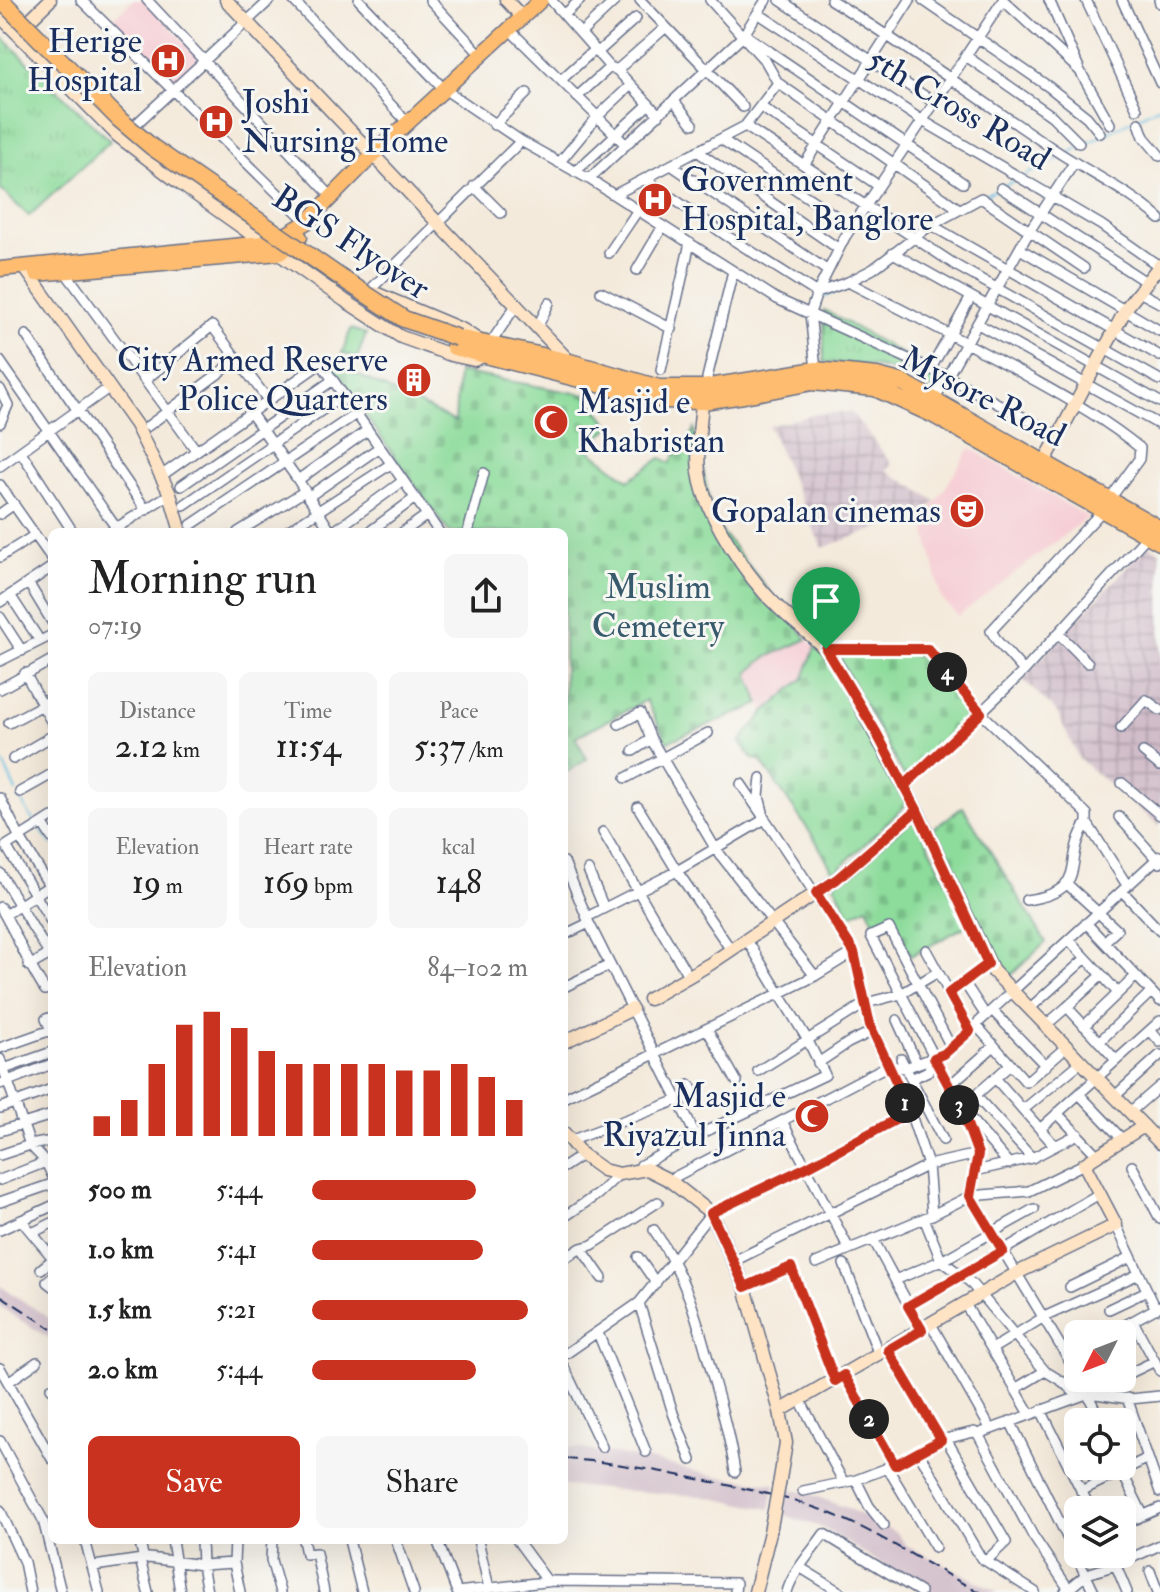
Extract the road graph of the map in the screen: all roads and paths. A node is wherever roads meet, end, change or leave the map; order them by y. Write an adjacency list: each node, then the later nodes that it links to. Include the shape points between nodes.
1 (1, 0): 156 (highway, BGS Flyover, bridge, via 152,147 404,319)
2 (9, 0): 33 (street)
3 (50, 0): 33 (street)
4 (81, 0): 57 (street)
5 (147, 0): 46 (street)
6 (226, 0): 34 (street)
7 (270, 0): 34 (street)
8 (293, 0): 71 (street)
9 (359, 0): 56 (street)
10 (430, 0): 43 (street)
11 (506, 0): 31 (street)
12 (541, 0): 31 (main road)
13 (551, 0): 29 (street)
14 (580, 0): 29 (street)
15 (616, 0): 38 (street)
16 (640, 0): 35 (street)
17 (710, 0): 40 (street)
18 (766, 0): 28 (street)
19 (780, 0): 45 (street)
20 (831, 0): 39 (street)
21 (910, 0): 39 (street)
22 (923, 0): 41 (street)
23 (1003, 0): 41 (street); 49 (street)
24 (1049, 0): 49 (street)
25 (1086, 0): 66 (street)
26 (1122, 0): 50 (street)
27 (0, 8): 156 (highway, bridge, via 146,150 379,309)
28 (759, 14): 40 (street); 51 (street, 5th Cross Road)
29 (564, 15): 38 (street)
30 (0, 16): 37 (street)
31 (522, 17): 36 (main road)
32 (636, 18): 42 (street)
33 (29, 20): 37 (street); 76 (street)
34 (247, 22): 46 (street); 87 (street)
35 (666, 27): 47 (street); 48 (street)
36 (509, 29): 43 (main road); 52 (street)
37 (16, 33): 118 (street, via 118,136)
38 (581, 33): 42 (street)
39 (888, 34): 45 (street); 53 (street)
40 (744, 35): 48 (street); 54 (street); 61 (street)
41 (979, 38): 44 (street); 78 (street, via 1049,87)
42 (597, 50): 47 (street); 52 (street)
43 (481, 55): 56 (main road)
44 (966, 56): 53 (street); 82 (street, via 1052,116)
45 (871, 61): 51 (street); 62 (street)
46 (204, 62): 57 (street); 102 (street)
47 (614, 69): 55 (street); 59 (street)
48 (707, 71): 60 (street); 64 (street)
49 (1080, 71): 74 (street)
50 (1159, 78)
51 (859, 79): 61 (street); 70 (street, 5th Cross Road)
52 (561, 80): 59 (street)
53 (950, 80): 62 (street); 90 (street)
54 (778, 83): 65 (street); 69 (street)
55 (631, 85): 63 (street); 68 (street)
56 (444, 89): 71 (main road); 75 (street)
57 (172, 92): 76 (street); 110 (street)
58 (527, 93): 75 (street)
59 (577, 97): 68 (street)
60 (674, 101): 67 (street); 73 (street)
61 (845, 102): 69 (street); 83 (street)
62 (935, 103): 70 (street)
63 (649, 104): 67 (street); 79 (street)
64 (743, 107)
65 (761, 107): 77 (street); 85 (street)
66 (1137, 109)
67 (659, 115): 84 (street)
68 (598, 116): 79 (street); 89 (street)
69 (832, 121): 85 (street); 91 (street)
70 (923, 121): 83 (street); 103 (street, 5th Cross Road)
71 (408, 123): 87 (main road)
72 (1139, 123): 88 (street)
73 (693, 124)
74 (1110, 124)
75 (494, 125): 81 (street)
76 (134, 126): 116 (street)
77 (745, 126): 80 (street); 93 (street)
78 (1100, 133)
79 (616, 134): 84 (street); 94 (street)
80 (721, 139): 86 (street); 114 (street)
81 (521, 141): 89 (street); 98 (street)
82 (1079, 143)
83 (908, 144): 91 (street); 97 (street)
84 (626, 145): 95 (street)
85 (818, 145): 93 (street); 99 (street)
86 (697, 151): 92 (street); 121 (street)
87 (374, 154): 102 (main road); 111 (street)
88 (1160, 156)
89 (559, 163): 94 (street)
90 (1074, 163): 103 (street); 109 (street)
91 (894, 164): 99 (street); 105 (street)
92 (671, 165): 96 (street); 134 (street)
93 (804, 165): 104 (street)
94 (575, 172): 95 (street)
95 (589, 179): 101 (street)
96 (645, 179): 101 (street); 141 (street)
97 (963, 183)
98 (474, 186): 107 (street); 111 (street)
99 (879, 186): 104 (street)
100 (1001, 188): 108 (street)
101 (614, 195): 106 (street)
102 (331, 196): 110 (main road)
103 (1053, 196): 108 (street); 126 (street, 5th Cross Road)
104 (866, 206): 114 (street); 117 (street)
105 (959, 209): 112 (street); 115 (street, via 981,198)
106 (638, 210): 113 (street); 124 (street)
107 (501, 213)
108 (1041, 213): 115 (street); 137 (street)
109 (1160, 219)
110 (307, 222): 116 (main road)
111 (438, 222): 139 (street); 145 (street)
112 (931, 225): 117 (street); 130 (street)
113 (663, 226): 120 (street); 131 (street)
114 (852, 227): 121 (street)
115 (1030, 230): 122 (street); 128 (street)
116 (294, 236): 119 (main road); 123 (main road); 139 (street)
117 (914, 238): 125 (street); 138 (street)
118 (249, 240): 119 (main road); 127 (main road)
119 (267, 243): 123 (street)
120 (690, 243): 133 (street); 151 (street)
121 (839, 249): 134 (street)
122 (1020, 249): 130 (street); 147 (street)
123 (280, 253): 127 (main road); 158 (street, via 401,337 474,360)
124 (609, 253)
125 (895, 254): 136 (street); 142 (street)
126 (1159, 265): 137 (street)
127 (61, 268): 132 (main road); 169 (street)
128 (1084, 268)
129 (0, 269): 132 (main road)
130 (1008, 269): 138 (street); 152 (street)
131 (637, 270)
132 (27, 271): 135 (main road); 173 (street)
133 (733, 271): 148 (street); 175 (street)
134 (828, 271): 141 (street)
135 (0, 277)
136 (848, 282): 141 (street); 155 (street)
137 (1143, 287): 144 (street); 147 (street)
138 (998, 289): 146 (street); 159 (street)
139 (370, 290): 158 (street, via 463,330)
140 (601, 292): 151 (street)
141 (817, 293): 148 (street)
142 (971, 297): 146 (street); 155 (street)
143 (549, 303): 150 (street)
144 (1160, 303)
145 (517, 304): 150 (street); 158 (street)
146 (987, 306): 149 (street); 164 (street)
147 (1125, 311): 152 (street); 153 (street)
148 (810, 313): 166 (street); 167 (street)
149 (978, 324): 157 (street); 172 (street)
150 (538, 326): 163 (street)
151 (672, 329): 165 (street)
152 (1115, 331): 159 (street); 160 (street)
153 (1160, 331)
154 (26, 335): 181 (street)
155 (950, 335): 157 (street); 167 (street)
156 (456, 342): 158 (highway)
157 (968, 343): 168 (street); 180 (street)
158 (486, 347): 163 (highway, Mysore Road); 175 (highway, Mysore Road, via 662,400)
159 (1105, 349): 164 (street); 171 (street)
160 (1160, 356)
161 (238, 359): 169 (street, via 212,326); 177 (street); 182 (street)
162 (0, 361): 190 (street)
163 (570, 362): 175 (highway, Mysore Road, via 659,388)
164 (1096, 367): 172 (street); 179 (street)
165 (661, 370)
166 (816, 370): 175 (highway, Mysore Road); 178 (highway, Mysore Road, via 877,376 904,383)
167 (930, 370): 168 (street)
168 (948, 377): 178 (street); 191 (street)
169 (145, 380): 182 (street)
170 (333, 380): 176 (street); 177 (street, via 321,363); 188 (street)
171 (1160, 380)
172 (1087, 383): 180 (street); 186 (street)
173 (110, 387): 181 (street); 201 (street)
174 (0, 389): 185 (street, via 8,405)
175 (704, 389): 210 (highway, Mysore Road, via 744,395 812,382 875,388); 239 (street, via 699,471 712,510 750,576)
176 (344, 395): 184 (street); 192 (street)
177 (268, 400): 183 (street)
178 (934, 400): 196 (highway, Mysore Road)
179 (1160, 402)
180 (1075, 403): 191 (street); 210 (street, via 1140,448 1139,459)
181 (77, 412): 190 (street); 212 (street)
182 (168, 412): 187 (street); 194 (street)
183 (250, 412): 188 (street); 194 (street)
184 (356, 414): 189 (street); 197 (street)
185 (0, 423)
186 (1160, 425)
187 (148, 426)
188 (261, 428): 192 (street); 205 (street)
189 (368, 430): 193 (street); 202 (street)
190 (49, 432): 195 (street); 217 (street)
191 (1058, 436): 196 (street)
192 (272, 444): 197 (street); 211 (street)
193 (380, 447): 198 (street); 207 (street)
194 (196, 450): 201 (street)
195 (21, 452): 199 (street); 216 (street)
196 (1045, 461): 210 (highway, Mysore Road)
197 (286, 463): 202 (street); 219 (street)
198 (391, 464): 203 (street); 213 (street)
199 (0, 466)
200 (484, 473): 227 (street)
201 (161, 476): 206 (street)
202 (298, 480): 207 (street)
203 (403, 481): 208 (street); 223 (street)
204 (0, 485): 209 (street)
205 (181, 486)
206 (170, 494): 212 (street); 219 (street)
207 (306, 494): 213 (street); 220 (street)
208 (415, 498): 215 (street); 224 (street)
209 (14, 504): 214 (street); 228 (street)
210 (1107, 504): 229 (highway, Mysore Road); 248 (street, via 991,631)
211 (184, 505)
212 (146, 510): 218 (street)
213 (318, 512): 221 (street); 222 (street)
214 (0, 514)
215 (427, 515): 225 (street); 226 (street)
216 (70, 528)
217 (113, 528)
218 (119, 528)
219 (186, 528)
220 (245, 528)
221 (292, 528)
222 (329, 528)
223 (338, 528)
224 (374, 528)
225 (409, 528)
226 (436, 528)
227 (469, 528)
228 (35, 535): 230 (street); 231 (street)
229 (1156, 536): 240 (street)
230 (48, 553)
231 (0, 557)
232 (48, 571): 233 (street)
233 (29, 584): 234 (street); 236 (street)
234 (10, 595): 235 (street); 242 (street)
235 (0, 602)
236 (48, 615)
237 (1, 619): 244 (street)
238 (832, 622): 239 (street, via 818,621)
239 (805, 630): 243 (street)
240 (1059, 634): 247 (street); 248 (street)
241 (48, 637): 242 (street)
242 (40, 641): 244 (street)
243 (826, 649): 253 (street, via 928,649); 270 (street)
244 (22, 651): 245 (street)
245 (0, 661)
246 (48, 662): 249 (street)
247 (1088, 663)
248 (1024, 671): 253 (street)
249 (25, 673): 250 (street); 251 (street)
250 (0, 689)
251 (47, 702): 254 (street)
252 (1160, 710): 256 (street, via 1146,700)
253 (981, 713): 270 (street); 279 (street, via 1087,814)
254 (9, 723)
255 (619, 724): 259 (street, via 640,713)
256 (1121, 728)
257 (708, 733): 262 (street)
258 (48, 738): 263 (street)
259 (651, 739): 260 (street); 262 (street)
260 (633, 751)
261 (1143, 752): 264 (street)
262 (662, 757): 266 (street); 284 (street)
263 (13, 759)
264 (1160, 766)
265 (48, 776): 271 (street)
266 (626, 778)
267 (761, 778): 277 (street)
268 (1122, 783): 275 (street)
269 (741, 784): 277 (street)
270 (904, 786): 274 (street)
271 (20, 792)
272 (0, 798): 283 (street)
273 (638, 807): 288 (street)
274 (917, 810): 296 (street); 318 (street)
275 (1160, 815)
276 (1119, 817): 286 (street)
277 (765, 819): 284 (street); 296 (street)
278 (48, 820): 280 (street)
279 (1087, 823): 291 (street, via 1075,842 1076,863); 293 (street)
280 (40, 826): 282 (street); 283 (street)
281 (603, 832): 295 (street)
282 (48, 834)
283 (20, 838): 285 (street); 290 (street)
284 (715, 848): 288 (street); 305 (street)
285 (3, 849): 297 (street)
286 (1159, 859): 293 (street)
287 (588, 870): 300 (street)
288 (677, 871): 295 (street); 313 (street)
289 (0, 873): 299 (street)
290 (48, 883)
291 (1066, 883): 298 (street, via 1056,894); 302 (street)
292 (569, 888): 304 (street)
293 (1124, 888): 302 (street); 307 (street)
294 (48, 889): 297 (street)
295 (637, 892): 300 (street); 325 (street)
296 (816, 893): 305 (street); 315 (street)
297 (34, 894): 299 (street); 303 (street)
298 (1026, 900)
299 (19, 905): 301 (street); 312 (street)
300 (604, 908): 304 (street)
301 (2, 911): 320 (street)
302 (1099, 912): 306 (street); 311 (street, via 1117,930)
303 (48, 917)
304 (588, 920): 308 (street); 319 (street)
305 (773, 921): 309 (street); 323 (street)
306 (1086, 923): 310 (street); 311 (street)
307 (1158, 925)
308 (568, 932)
309 (747, 940): 313 (street); 330 (street)
310 (1069, 940): 317 (street); 331 (street)
311 (1104, 942): 324 (street)
312 (48, 949)
313 (731, 950): 325 (street)
314 (926, 950): 321 (street)
315 (854, 952): 323 (street); 338 (street)
316 (48, 956): 320 (street)
317 (1086, 958): 322 (street); 341 (street)
318 (988, 964): 326 (street); 331 (street)
319 (610, 965): 328 (street); 340 (street)
320 (29, 966): 329 (street)
321 (938, 972): 327 (street); 333 (street)
322 (1102, 975): 334 (street); 339 (street)
323 (815, 976): 330 (street)
324 (1136, 976): 332 (street); 334 (street)
325 (689, 977): 336 (street)
326 (964, 982): 333 (street); 342 (street)
327 (919, 984): 335 (street); 335 (street, via 889,928 871,936); 357 (street)
328 (568, 985)
329 (45, 989)
330 (780, 992): 348 (street); 352 (street)
331 (1013, 992): 341 (street); 342 (street)
332 (1151, 992): 337 (street); 354 (street)
333 (949, 993): 347 (street)
334 (1118, 993): 346 (street)
335 (901, 994): 338 (street); 363 (street)
336 (649, 999)
337 (1160, 1001)
338 (866, 1003): 350 (street); 352 (street)
339 (1067, 1007): 345 (street); 346 (street)
340 (632, 1009): 353 (street); 361 (street)
341 (1029, 1009): 345 (street)
342 (990, 1013): 347 (street); 373 (street)
343 (897, 1020): 369 (street)
344 (1160, 1021): 349 (street)
345 (1045, 1026): 358 (street)
346 (1084, 1026): 354 (street)
347 (973, 1028): 356 (street); 357 (street)
348 (707, 1029): 361 (street); 378 (street)
349 (1150, 1030): 355 (street); 364 (street)
350 (873, 1031): 366 (street); 372 (street)
351 (48, 1032): 359 (street)
352 (807, 1039): 366 (street); 374 (street)
353 (568, 1040)
354 (1099, 1042): 364 (street)
355 (1160, 1042)
356 (994, 1046): 370 (street); 382 (street)
357 (951, 1047): 363 (street)
358 (1066, 1047): 365 (street); 373 (street)
359 (0, 1048)
360 (48, 1053): 367 (street)
361 (655, 1054): 388 (street); 391 (street)
362 (1160, 1055): 390 (street)
363 (934, 1058): 369 (street); 377 (street, via 928,1071); 382 (street)
364 (1116, 1060): 376 (street)
365 (1081, 1062): 376 (street); 396 (street)
366 (818, 1063): 407 (street, via 825,1075)
367 (1, 1064): 380 (street)
368 (903, 1064): 369 (street); 372 (street); 377 (street)
369 (917, 1064)
370 (1010, 1065): 375 (street); 379 (street)
371 (48, 1066): 380 (street)
372 (887, 1066): 397 (street); 401 (street)
373 (1046, 1066): 379 (street)
374 (758, 1071)
375 (995, 1078): 386 (street); 389 (street)
376 (1097, 1078): 385 (street); 390 (street)
377 (911, 1079): 409 (street)
378 (737, 1082)
379 (1026, 1082): 389 (street)
380 (4, 1083): 392 (street)
381 (690, 1085): 391 (street, via 694,1094)
382 (949, 1086): 395 (street)
383 (1160, 1086): 387 (street)
384 (48, 1090): 392 (street)
385 (1079, 1094): 399 (street); 410 (street)
386 (975, 1095): 395 (street); 419 (street)
387 (1150, 1095): 393 (street); 398 (street)
388 (568, 1096)
389 (1010, 1096): 396 (street)
390 (1115, 1096): 398 (street)
391 (679, 1099): 407 (street); 408 (street)
392 (17, 1102): 394 (street); 402 (street)
393 (1160, 1104)
394 (0, 1108)
395 (961, 1108): 415 (street); 422 (street)
396 (1023, 1110): 404 (street)
397 (910, 1112): 424 (street); 427 (street)
398 (1130, 1112): 403 (street)
399 (1057, 1113): 404 (street); 406 (street)
400 (48, 1116): 402 (street)
401 (782, 1121): 427 (street); 432 (street)
402 (23, 1123): 405 (street); 413 (street)
403 (1144, 1126): 410 (street); 412 (street)
404 (1040, 1129): 414 (street)
405 (0, 1131)
406 (1078, 1134): 414 (street); 418 (street)
407 (696, 1136): 428 (street, via 641,1165)
408 (568, 1137): 417 (street)
409 (943, 1140)
410 (1123, 1140): 418 (street)
411 (48, 1142): 413 (street)
412 (1160, 1143)
413 (30, 1145): 416 (street); 420 (street)
414 (1055, 1146): 419 (street)
415 (978, 1154): 424 (street); 429 (street)
416 (0, 1155)
417 (582, 1155): 421 (street); 430 (street)
418 (1098, 1156): 423 (street)
419 (1032, 1158): 422 (street)
420 (46, 1162): 425 (street); 431 (street)
421 (568, 1164)
422 (1009, 1164): 429 (street)
423 (1084, 1164): 434 (street); 435 (street, via 1029,1191)
424 (928, 1165): 440 (street); 443 (street)
425 (48, 1166)
426 (1132, 1166): 444 (street)
427 (807, 1167): 440 (street); 441 (street)
428 (647, 1169): 430 (street); 432 (street)
429 (975, 1171): 435 (street)
430 (619, 1174): 442 (street)
431 (0, 1180)
432 (669, 1180): 441 (street)
433 (48, 1185): 436 (street)
434 (1099, 1194): 447 (street); 455 (street)
435 (970, 1196): 443 (street); 450 (street)
436 (0, 1202)
437 (658, 1202): 453 (street)
438 (48, 1208): 445 (street)
439 (1034, 1209): 450 (street)
440 (831, 1212): 454 (street); 462 (street)
441 (711, 1213): 460 (street); 462 (street)
442 (568, 1214)
443 (928, 1217): 452 (street); 461 (street)
444 (1160, 1219)
445 (21, 1220): 448 (street); 451 (street)
446 (48, 1225): 451 (street)
447 (1116, 1225): 459 (street); 467 (street)
448 (0, 1230)
449 (654, 1230): 460 (street)
450 (992, 1232): 455 (street); 461 (street)
451 (32, 1233): 456 (street)
452 (873, 1239): 454 (street); 471 (street)
453 (581, 1248): 457 (street); 470 (street)
454 (849, 1249): 464 (street)
455 (1003, 1251): 467 (street); 469 (street)
456 (48, 1253)
457 (568, 1256)
458 (638, 1257): 472 (street)
459 (1131, 1257): 468 (street); 474 (street)
460 (674, 1258): 472 (street); 524 (street, via 697,1312)
461 (941, 1260): 469 (street); 471 (street)
462 (734, 1261): 473 (street)
463 (48, 1262): 466 (street)
464 (816, 1263)
465 (844, 1264): 490 (street)
466 (41, 1269)
467 (1017, 1273): 476 (street); 482 (street)
468 (1139, 1274): 475 (street); 482 (street)
469 (961, 1275): 476 (street); 479 (street)
470 (602, 1278)
471 (895, 1280): 479 (street)
472 (656, 1283): 477 (street)
473 (745, 1287): 499 (street, via 791,1267); 509 (street)
474 (1070, 1287)
475 (1147, 1291): 480 (street); 481 (street)
476 (980, 1295): 478 (street); 487 (street)
477 (639, 1303): 486 (street); 521 (street)
478 (965, 1304): 485 (street); 488 (street)
479 (908, 1306): 485 (street)
480 (1158, 1307): 483 (street)
481 (1109, 1309)
482 (1044, 1317): 487 (street); 491 (street)
483 (1135, 1320)
484 (1136, 1326): 492 (street)
485 (927, 1327): 490 (street); 512 (street)
486 (598, 1333): 489 (street); 518 (street)
487 (1015, 1335): 488 (street); 496 (street)
488 (992, 1349): 501 (street)
489 (568, 1352)
490 (884, 1352): 499 (street); 514 (street)
491 (1064, 1353)
492 (1155, 1361): 495 (street); 497 (street)
493 (37, 1362): 500 (street)
494 (0, 1368): 500 (street)
495 (1136, 1370)
496 (1045, 1371): 501 (street); 503 (street)
497 (1160, 1371)
498 (568, 1375): 516 (street)
499 (839, 1378): 506 (street); 523 (street)
500 (8, 1382): 517 (street)
501 (1015, 1389): 510 (street)
502 (1089, 1393): 503 (street); 505 (street); 507 (street)
503 (1078, 1396): 508 (street)
504 (1160, 1396): 505 (street)
505 (1127, 1398): 520 (street)
506 (800, 1400): 509 (street); 528 (street)
507 (1095, 1408)
508 (1041, 1410): 510 (street); 530 (street)
509 (780, 1411): 587 (street, bridge, via 786,1443)
510 (1030, 1414): 511 (street)
511 (1010, 1421): 512 (street); 565 (street)
512 (990, 1428): 513 (street)
513 (978, 1434): 514 (street); 573 (street)
514 (944, 1440): 519 (street); 557 (street, via 1006,1542)
515 (0, 1441): 538 (street, via 43,1520)
516 (602, 1447)
517 (48, 1449)
518 (646, 1452)
519 (919, 1453): 523 (street); 557 (street)
520 (1148, 1458): 522 (street); 531 (street)
521 (691, 1460)
522 (1136, 1462)
523 (891, 1466): 525 (street); 553 (street)
524 (735, 1472)
525 (856, 1480): 528 (street); 537 (street)
526 (1100, 1480): 530 (street)
527 (1127, 1480): 535 (street)
528 (844, 1483): 529 (street)
529 (803, 1491)
530 (1081, 1491): 532 (street)
531 (1160, 1492)
532 (1084, 1496)
533 (1160, 1508): 535 (street)
534 (0, 1510): 574 (street, via 24,1562)
535 (1143, 1515): 536 (street)
536 (1136, 1518)
537 (884, 1525)
538 (48, 1540)
539 (49, 1544): 575 (street)
540 (86, 1544): 560 (street)
541 (140, 1544): 555 (street)
542 (173, 1544): 556 (street)
543 (201, 1544): 559 (street)
544 (235, 1544): 558 (street)
545 (272, 1544): 581 (street)
546 (304, 1544): 582 (street, via 306,1554 316,1553)
547 (350, 1544): 583 (street)
548 (397, 1544): 584 (street)
549 (439, 1544): 585 (street)
550 (479, 1544): 571 (street)
551 (519, 1544): 566 (street)
552 (1160, 1545): 554 (street)
553 (935, 1547)
554 (1136, 1556)
555 (142, 1559): 556 (street); 560 (street); 577 (street)
556 (175, 1561): 559 (street); 578 (street)
557 (986, 1561): 591 (street)
558 (234, 1563): 559 (street); 580 (street)
559 (202, 1565): 579 (street)
560 (94, 1566): 576 (street)
561 (801, 1568): 588 (street, via 791,1576); 589 (street); 590 (street, via 824,1534)
562 (1106, 1568): 565 (street)
563 (1117, 1568): 593 (street)
564 (1150, 1571): 594 (street)
565 (1087, 1574): 573 (street); 592 (street)
566 (544, 1586): 567 (street); 572 (street)
567 (568, 1587): 568 (street)
568 (605, 1587): 569 (street)
569 (642, 1587): 570 (street)
570 (678, 1587): 586 (street, via 736,1583)
571 (489, 1588): 572 (street); 585 (street)
572 (506, 1589)
573 (1067, 1590)
574 (30, 1592)
575 (61, 1592)
576 (99, 1592)
577 (148, 1592)
578 (180, 1592)
579 (207, 1592)
580 (240, 1592)
581 (280, 1592)
582 (324, 1592)
583 (362, 1592)
584 (414, 1592)
585 (461, 1592)
586 (735, 1592)
587 (755, 1592)
588 (787, 1592)
589 (840, 1592)
590 (918, 1592)
591 (1035, 1592)
592 (1094, 1592)
593 (1127, 1592)
594 (1158, 1592)

